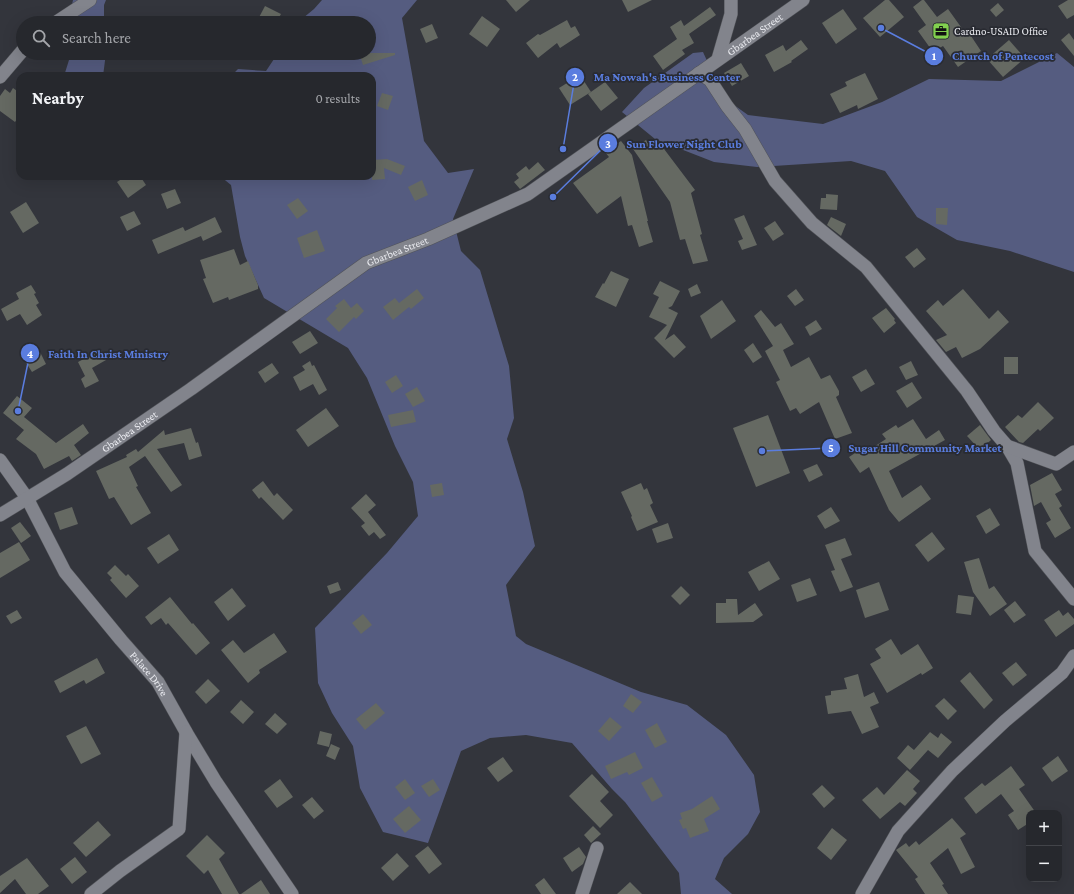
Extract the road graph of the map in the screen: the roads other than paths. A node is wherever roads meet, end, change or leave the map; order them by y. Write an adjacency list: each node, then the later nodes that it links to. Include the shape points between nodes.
1 (90, 0): 4 (street)
2 (731, 0): 6 (street, via 730,14)
3 (803, 0): 6 (street, Gbarbea Street)
4 (66, 16)
5 (16, 58): 8 (street)
6 (718, 59): 7 (street, Gbarbea Street)
7 (699, 73): 9 (street, via 710,80 745,129 775,181 812,223 866,267); 12 (street, Gbarbea Street, via 528,194 428,239 366,263 191,389)
8 (0, 77)
9 (1007, 446): 10 (street, via 1056,464); 14 (street, via 1017,463 1035,551)
10 (1074, 452)
11 (0, 460): 12 (street, Palace Drive)
12 (27, 498): 13 (street, Gbarbea Street); 16 (street, Palace Drive, via 65,572 158,682)
13 (0, 515)
14 (1074, 599)
15 (1074, 656): 21 (street, via 1062,673 952,770 898,831)
16 (186, 732): 18 (street, via 179,829); 19 (street, Palace Drive, via 216,782)
17 (597, 848): 20 (street)
18 (91, 894)
19 (292, 894)
20 (582, 894)
21 (862, 894)

